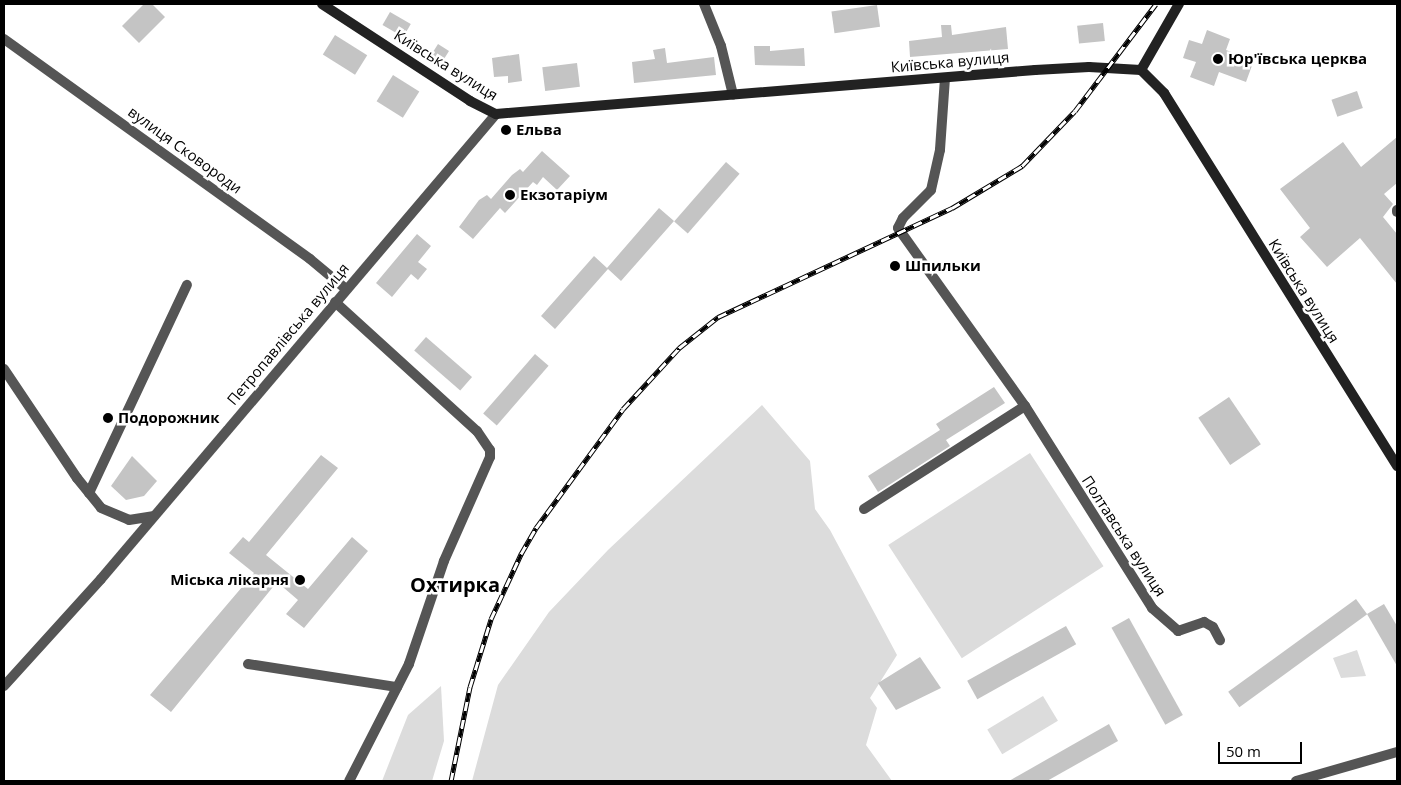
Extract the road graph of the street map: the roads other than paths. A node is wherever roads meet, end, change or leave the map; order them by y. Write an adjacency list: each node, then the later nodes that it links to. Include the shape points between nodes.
1 (322, 4): 8 (main road, Київська вулиця, via 470,101)
2 (704, 4): 7 (street, via 721,46)
3 (1179, 4): 5 (main road)
4 (4, 39): 10 (street, вулиця Сковороди, via 310,259)
5 (1141, 70): 6 (main road, Київська вулиця, via 1089,67); 14 (main road, Київська вулиця, via 1164,93)
6 (945, 78): 7 (main road, Київська вулиця); 13 (street, Полтавська вулиця, via 940,150 931,190 903,218 898,228)
7 (733, 95): 8 (main road, Київська вулиця)
8 (496, 114): 10 (street, Петропавлівська вулиця)
9 (187, 285): 15 (street)
10 (346, 289): 11 (street, Петропавлівська вулиця)
11 (334, 302): 17 (street, Петропавлівська вулиця); 21 (street, via 477,431 490,450 490,457 444,561 409,664)
12 (4, 369): 15 (street)
13 (1024, 406): 16 (street); 18 (street, Полтавська вулиця, via 1152,608 1178,631 1204,622 1214,627)
14 (1397, 466)
15 (89, 493): 17 (street, via 101,508 128,520)
16 (864, 509)
17 (153, 516): 20 (street, Петропавлівська вулиця)
18 (1220, 640)
19 (248, 664): 21 (street)
20 (4, 686)
21 (397, 687): 23 (street)
22 (1397, 752): 24 (street)
23 (349, 781)
24 (1296, 781)

